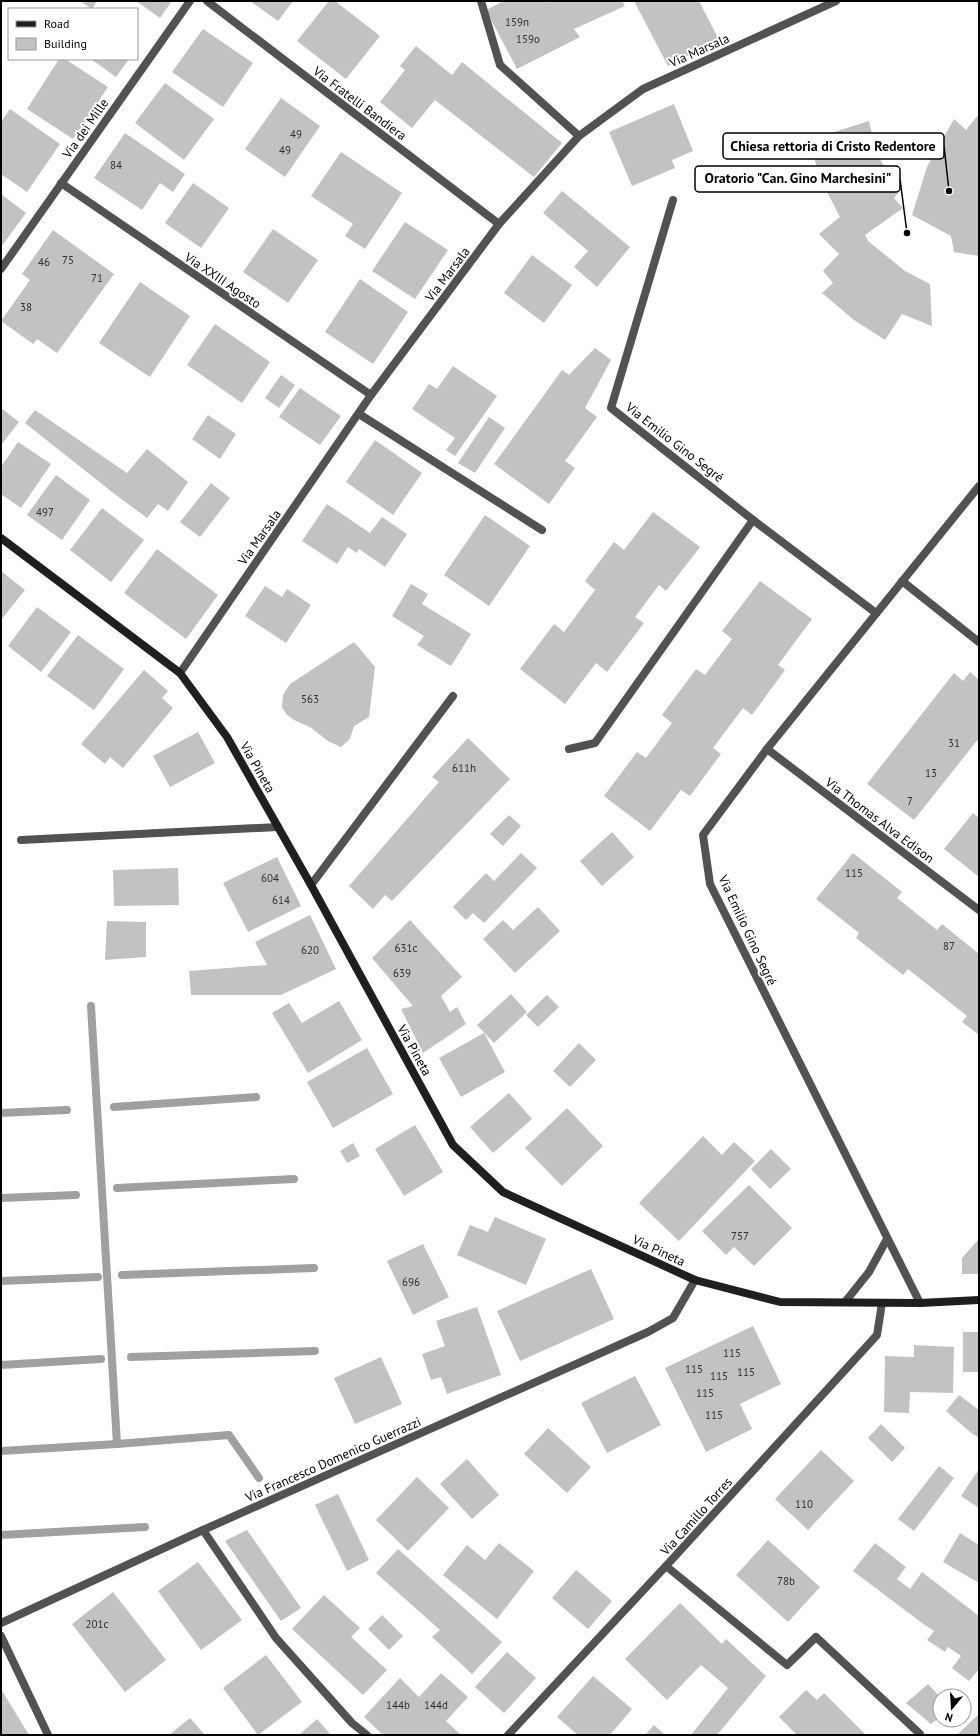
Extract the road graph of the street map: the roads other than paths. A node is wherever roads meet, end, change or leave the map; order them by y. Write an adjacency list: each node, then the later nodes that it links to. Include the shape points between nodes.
1 (190, 1): 6 (street, Via dei Mille)
2 (207, 1): 8 (street, Via Fratelli Bandiera)
3 (481, 1): 5 (street, via 500,65)
4 (836, 1): 5 (street, Via Marsala, via 643,89)
5 (579, 136): 8 (street, Via Marsala)
6 (61, 183): 9 (street, Via dei Mille); 10 (street, Via XXIII Agosto)
7 (673, 200): 13 (street, Via Emilio Gino Segré, via 612,408)
8 (499, 224): 10 (street, Via Marsala)
9 (1, 269)
10 (371, 395): 11 (street, Via Marsala)
11 (359, 414): 14 (street); 19 (street, Via Marsala)
12 (979, 486): 16 (street, Via Emilio Gino Segré)
13 (753, 520): 17 (street, Via Emilio Gino Segré); 21 (street, via 595,743)
14 (542, 530)
15 (1, 538): 19 (street, Via Pineta)
16 (902, 581): 17 (street, Via Emilio Gino Segré); 18 (street)
17 (876, 614): 22 (street, Via Emilio Gino Segré)
18 (979, 642)
19 (180, 673): 23 (street, Via Pineta, via 227,737)
20 (453, 696): 25 (street)
21 (569, 749)
22 (767, 749): 26 (street, Via Thomas Alva Edison); 27 (street, Via Emilio Gino Segré, via 703,835 710,884)
23 (278, 827): 24 (street); 25 (street, Via Pineta)
24 (20, 840)
25 (311, 885): 28 (street, Via Pineta, via 453,1145 503,1192)
26 (979, 910)
27 (887, 1239): 30 (street, via 869,1272); 32 (street, Via Emilio Gino Segré)
28 (695, 1280): 30 (street, Via Pineta, via 780,1302); 33 (street, Via Francesco Domenico Guerrazzi, via 672,1318 648,1332)
29 (979, 1300): 32 (street, Via Pineta)
30 (845, 1302): 31 (street, Via Pineta)
31 (882, 1303): 32 (street, Via Pineta); 34 (street, Via Camillo Torres, via 877,1335)
32 (920, 1303)
33 (203, 1530): 35 (street, Via Francesco Domenico Guerrazzi); 39 (street, via 276,1638 352,1723)
34 (666, 1566): 37 (street, via 787,1665 816,1637); 40 (street, Via Camillo Torres)
35 (1, 1623)
36 (1, 1636): 38 (street)
37 (920, 1734)
38 (48, 1735)
39 (367, 1735)
40 (508, 1735)

